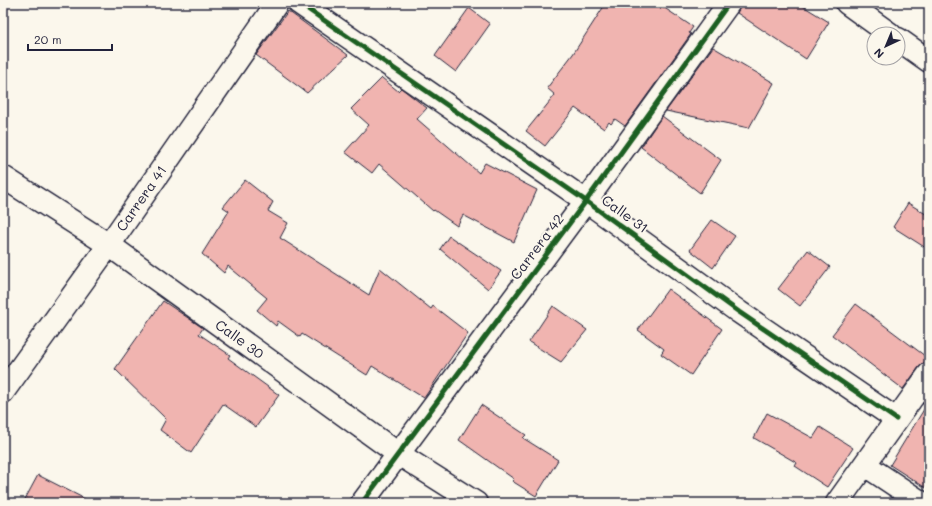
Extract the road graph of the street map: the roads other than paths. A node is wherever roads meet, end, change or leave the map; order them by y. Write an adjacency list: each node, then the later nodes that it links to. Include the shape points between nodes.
1 (277, 3): 10 (street, Carrera 41)
2 (299, 3): 9 (street, Calle 31)
3 (729, 3): 9 (street, Carrera 42)
4 (847, 3): 5 (street)
5 (879, 26)
6 (906, 45): 7 (street)
7 (929, 62)
8 (3, 177): 10 (street, Calle 30)
9 (586, 201): 13 (street, Calle 31, via 739,312); 14 (street, Carrera 42)
10 (109, 245): 12 (street, Carrera 41); 14 (street, Calle 30)
11 (929, 374): 13 (street)
12 (3, 392)
13 (896, 419): 15 (street)
14 (397, 453): 16 (street, Carrera 42); 17 (street, Calle 30)
15 (865, 465): 18 (street); 19 (street)
16 (362, 503)
17 (476, 503)
18 (837, 503)
19 (922, 503)

